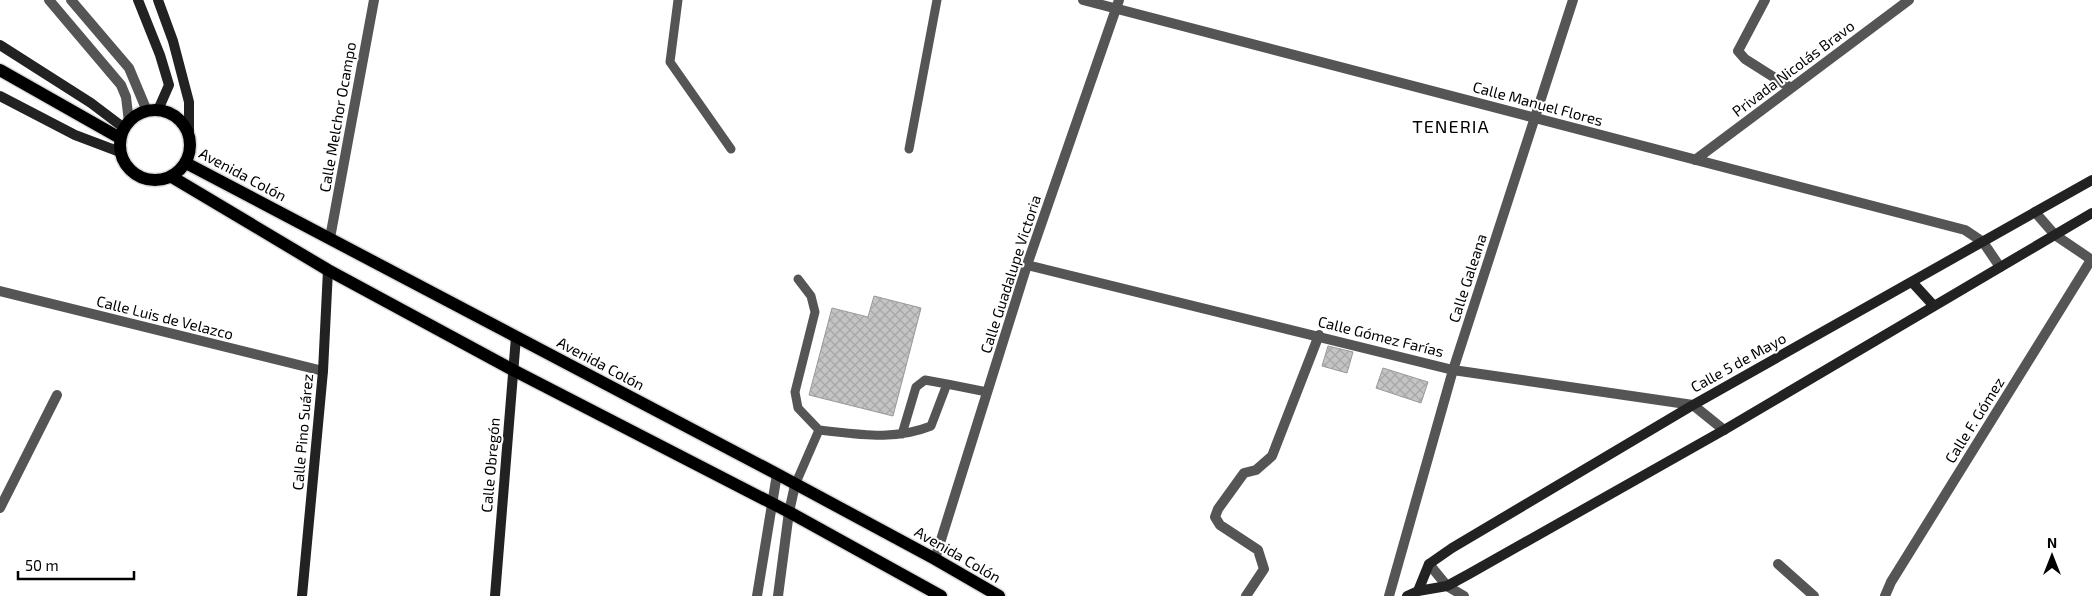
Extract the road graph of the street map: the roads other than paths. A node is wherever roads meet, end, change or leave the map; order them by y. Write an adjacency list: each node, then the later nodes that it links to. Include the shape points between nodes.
1 (49, 0): 19 (street, via 121,85 126,97)
2 (72, 0): 17 (street, via 128,68)
3 (138, 0): 17 (street, via 169,85)
4 (158, 0): 20 (street, via 189,102)
5 (374, 0): 31 (street, Calle Melchor Ocampo)
6 (678, 0): 22 (lane, via 670,62)
7 (937, 0): 21 (lane)
8 (1083, 0): 12 (street, Calle Manuel Flores)
9 (1574, 0): 18 (street, Calle Galeana)
10 (1765, 0): 15 (street, via 1738,51 1744,59)
11 (1909, 0): 15 (street, Privada Nicolás Bravo)
12 (1118, 5): 18 (street, Calle Manuel Flores); 34 (street, Calle Guadalupe Victoria)
13 (0, 45): 19 (street, via 91,103)
14 (0, 70): 19 (main road)
15 (1791, 88): 24 (street, Privada Nicolás Bravo)
16 (0, 96): 23 (street, via 75,135)
17 (153, 111): 19 (main road, via 137,115); 20 (main road, via 177,118)
18 (1534, 117): 24 (street, Calle Manuel Flores); 44 (street, Calle Galeana)
19 (124, 129): 23 (main road)
20 (189, 134): 25 (main road, via 190,149)
21 (909, 148)
22 (731, 149)
23 (120, 152): 26 (main road, via 130,171 140,177 161,180)
24 (1695, 160): 32 (street, Calle Manuel Flores, via 1964,230)
25 (186, 163): 26 (main road); 31 (main road, Avenida Colón)
26 (172, 176): 36 (main road)
27 (2092, 180): 28 (street, Calle 5 de Mayo)
28 (2035, 212): 30 (street); 32 (street, Calle 5 de Mayo)
29 (2092, 213): 30 (street)
30 (2055, 235): 33 (street); 35 (street)
31 (330, 238): 42 (main road, Avenida Colón)
32 (1982, 242): 35 (street); 38 (street, Calle 5 de Mayo)
33 (2092, 260): 74 (street, Calle F. Gómez)
34 (1027, 265): 41 (street, Calle Gómez Farías); 47 (street, Calle Guadalupe Victoria)
35 (2000, 267): 40 (street)
36 (328, 270): 43 (main road); 45 (street, Calle Pino Suárez)
37 (798, 279): 50 (lane, via 811,296 815,312 795,392 798,408)
38 (1912, 282): 40 (street); 49 (street, Calle 5 de Mayo)
39 (0, 291): 45 (street, Calle Luis de Velazco)
40 (1934, 306): 51 (street)
41 (1319, 335): 44 (street, Calle Gómez Farías); 69 (street, via 1272,456 1256,470 1244,473 1215,517 1220,525 1258,550 1264,569)
42 (516, 337): 43 (street, Calle Obregón); 53 (main road, Avenida Colón)
43 (513, 370): 55 (main road); 64 (street, Calle Obregón)
44 (1453, 370): 49 (street, Calle Gómez Farías); 70 (street, Calle Galeana)
45 (323, 371): 63 (street, Calle Pino Suárez)
46 (946, 384): 47 (lane); 52 (lane, via 931,426); 52 (lane, via 925,380 916,388)
47 (987, 392): 58 (street, Calle Guadalupe Victoria)
48 (57, 395): 56 (street)
49 (1693, 406): 51 (street, Calle Gómez Farías); 59 (street, Calle 5 de Mayo)
50 (819, 430): 52 (lane, via 889,436); 54 (lane)
51 (1724, 430): 61 (street)
52 (902, 434)
53 (777, 474): 54 (main road, Avenida Colón); 55 (street)
54 (795, 485): 57 (street); 58 (main road, Avenida Colón)
55 (771, 504): 57 (main road); 65 (street)
56 (0, 508)
57 (790, 512): 66 (street); 67 (main road)
58 (935, 558): 68 (main road, Avenida Colón)
59 (1429, 564): 61 (street); 62 (street)
60 (1778, 564): 73 (street)
61 (1447, 586): 62 (street); 72 (street)
62 (1418, 591): 71 (street)
63 (302, 596)
64 (495, 596)
65 (757, 596)
66 (778, 596)
67 (941, 596)
68 (999, 596)
69 (1246, 596)
70 (1389, 596)
71 (1407, 596)
72 (1464, 596)
73 (1814, 596)
74 (1885, 596)

